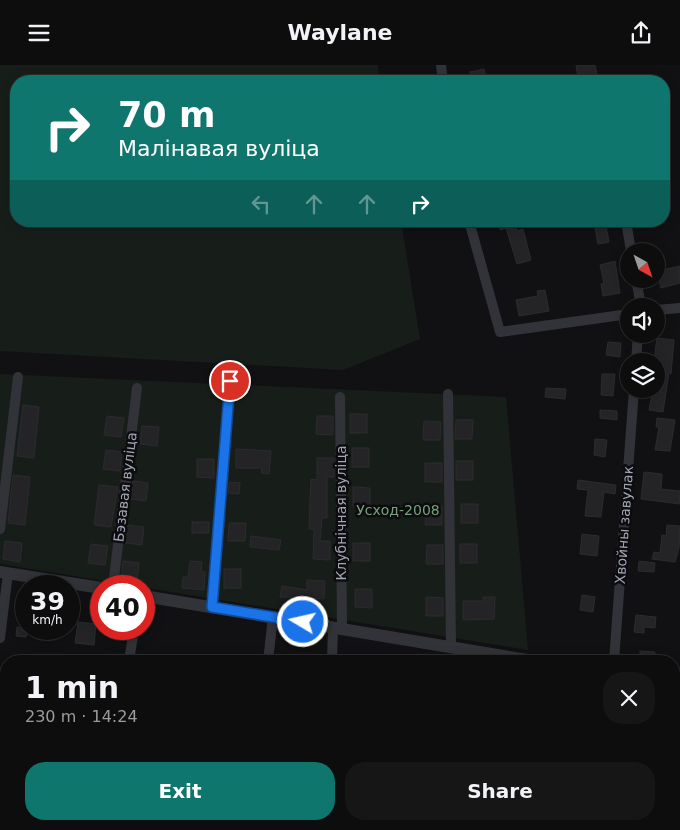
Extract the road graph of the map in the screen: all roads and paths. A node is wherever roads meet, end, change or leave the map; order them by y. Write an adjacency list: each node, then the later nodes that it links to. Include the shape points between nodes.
1 (472, 227): 6 (street, via 500,331)
2 (627, 227): 3 (street)
3 (630, 243)
4 (680, 308): 5 (street)
5 (665, 309)
6 (620, 314)
7 (18, 377): 13 (street)
8 (230, 381): 18 (street)
9 (137, 387): 15 (street, Бэзавая вуліца)
10 (448, 394): 23 (street)
11 (340, 397): 20 (street, Клубнічная вуліца)
12 (633, 398): 28 (street, Хвойны завулак)
13 (0, 529)
14 (4, 573): 16 (street); 21 (street)
15 (115, 575)
16 (90, 587)
17 (155, 598): 18 (street)
18 (212, 607): 19 (street)
19 (273, 617): 20 (street); 25 (street)
20 (338, 628): 23 (street); 26 (street, Клубнічная вуліца)
21 (0, 638)
22 (133, 640): 24 (street)
23 (451, 647): 27 (street)
24 (131, 655)
25 (269, 655)
26 (333, 655)
27 (490, 655)
28 (614, 655)

